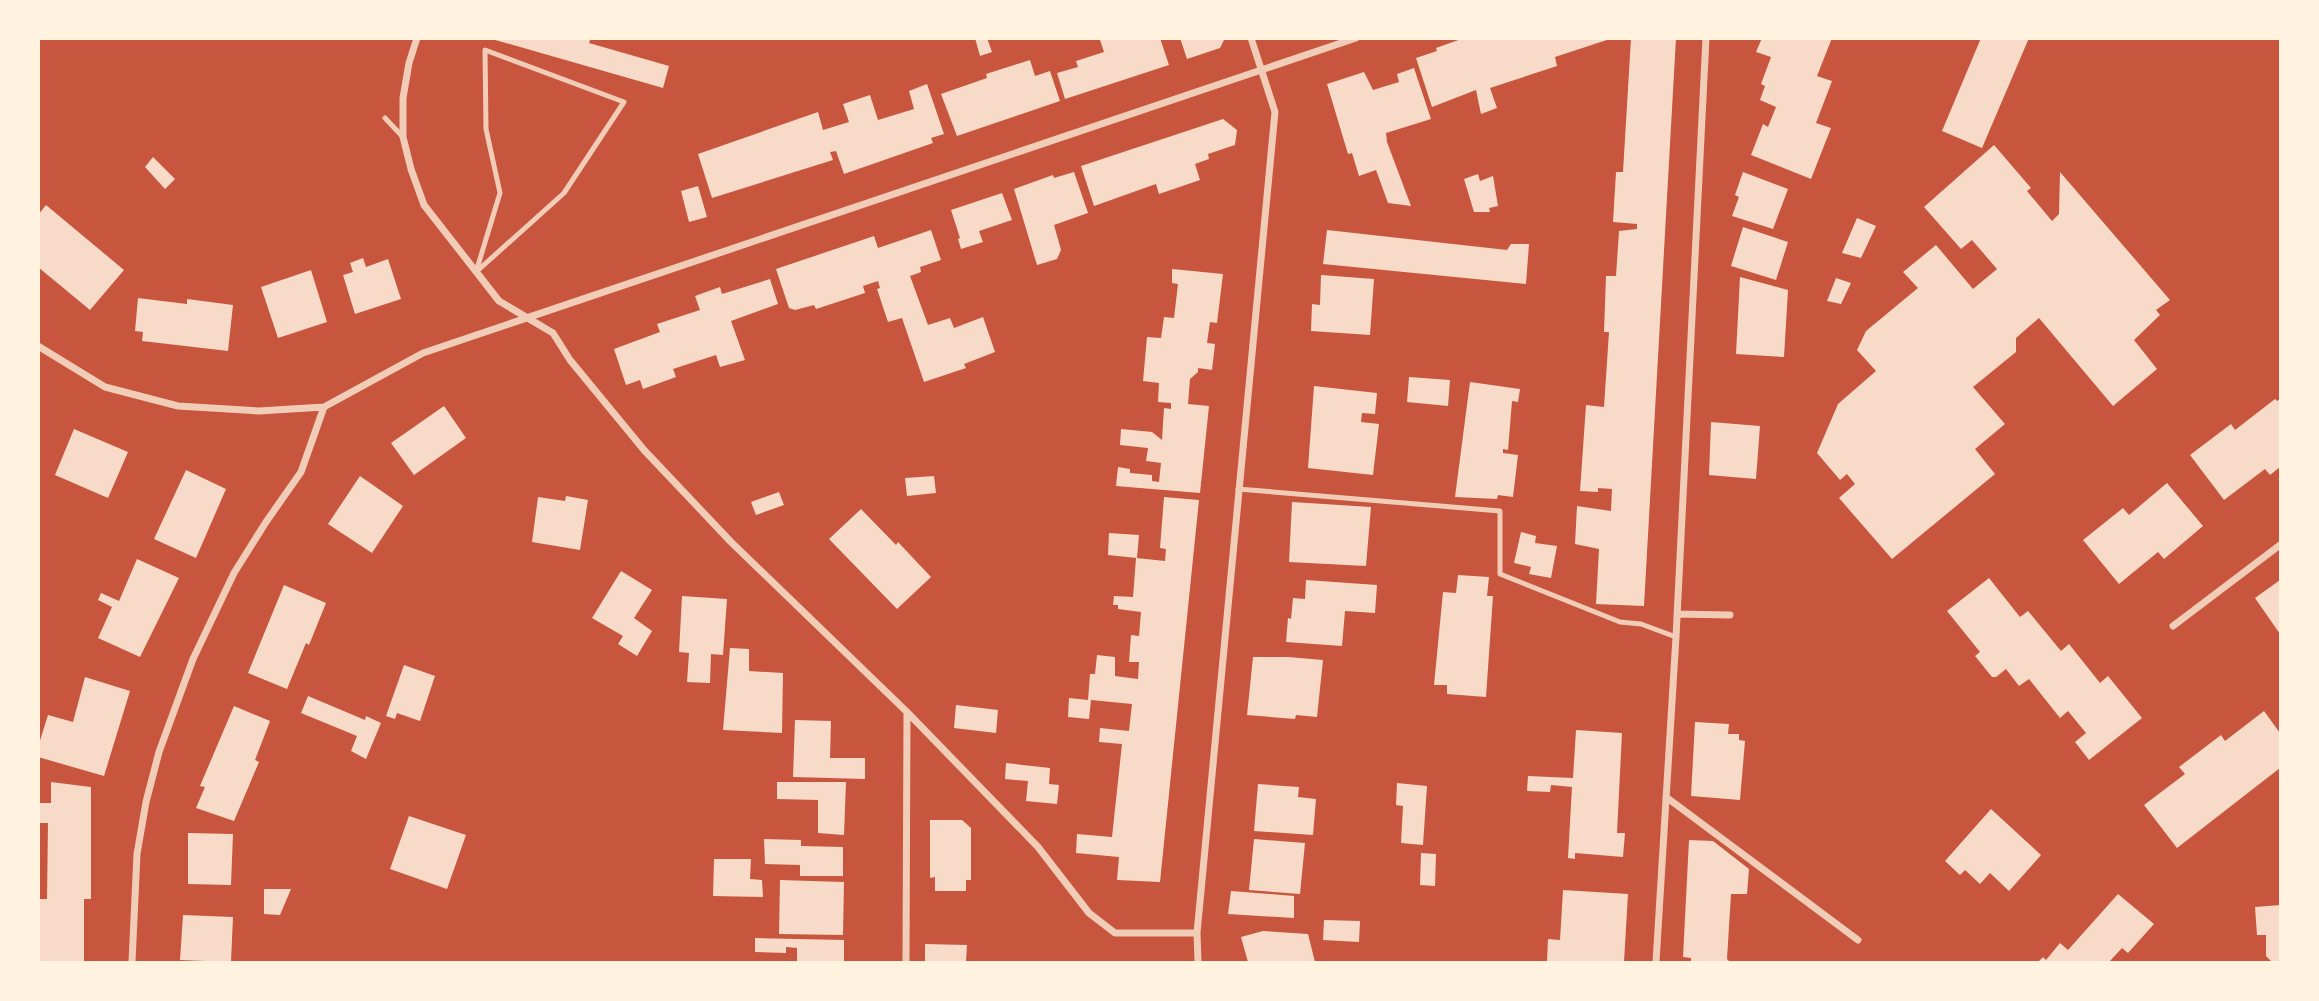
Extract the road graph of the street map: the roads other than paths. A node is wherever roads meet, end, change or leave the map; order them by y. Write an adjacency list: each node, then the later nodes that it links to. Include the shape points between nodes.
1 (417, 38): 7 (street, via 403,98)
2 (1251, 38): 5 (street)
3 (1356, 38): 5 (street)
4 (1706, 38): 14 (street)
5 (1262, 71): 9 (street); 12 (street, via 1275,112)
6 (385, 118): 7 (lane)
7 (403, 137): 8 (street, via 424,205)
8 (476, 272): 8 (lane, via 564,193 624,102 485,50 486,129 500,193); 9 (street, via 499,301)
9 (527, 318): 11 (street, via 422,353); 18 (street, via 553,333 644,450)
10 (38, 346): 11 (street, via 106,387 178,406 259,411)
11 (324, 407): 22 (street, via 301,472 228,586 193,659 159,752 137,854)
12 (1238, 489): 17 (lane, via 1500,511 1500,574 1620,622 1641,624); 20 (street)
13 (2280, 545): 16 (street)
14 (1676, 614): 15 (street); 17 (street)
15 (1730, 615)
16 (2173, 626)
17 (1676, 637): 19 (street)
18 (907, 712): 20 (street, via 1038,847 1089,914 1115,933); 23 (street)
19 (1666, 797): 21 (street); 25 (street)
20 (1196, 933): 24 (street)
21 (1858, 940)
22 (132, 962)
23 (906, 962)
24 (1198, 962)
25 (1656, 962)

